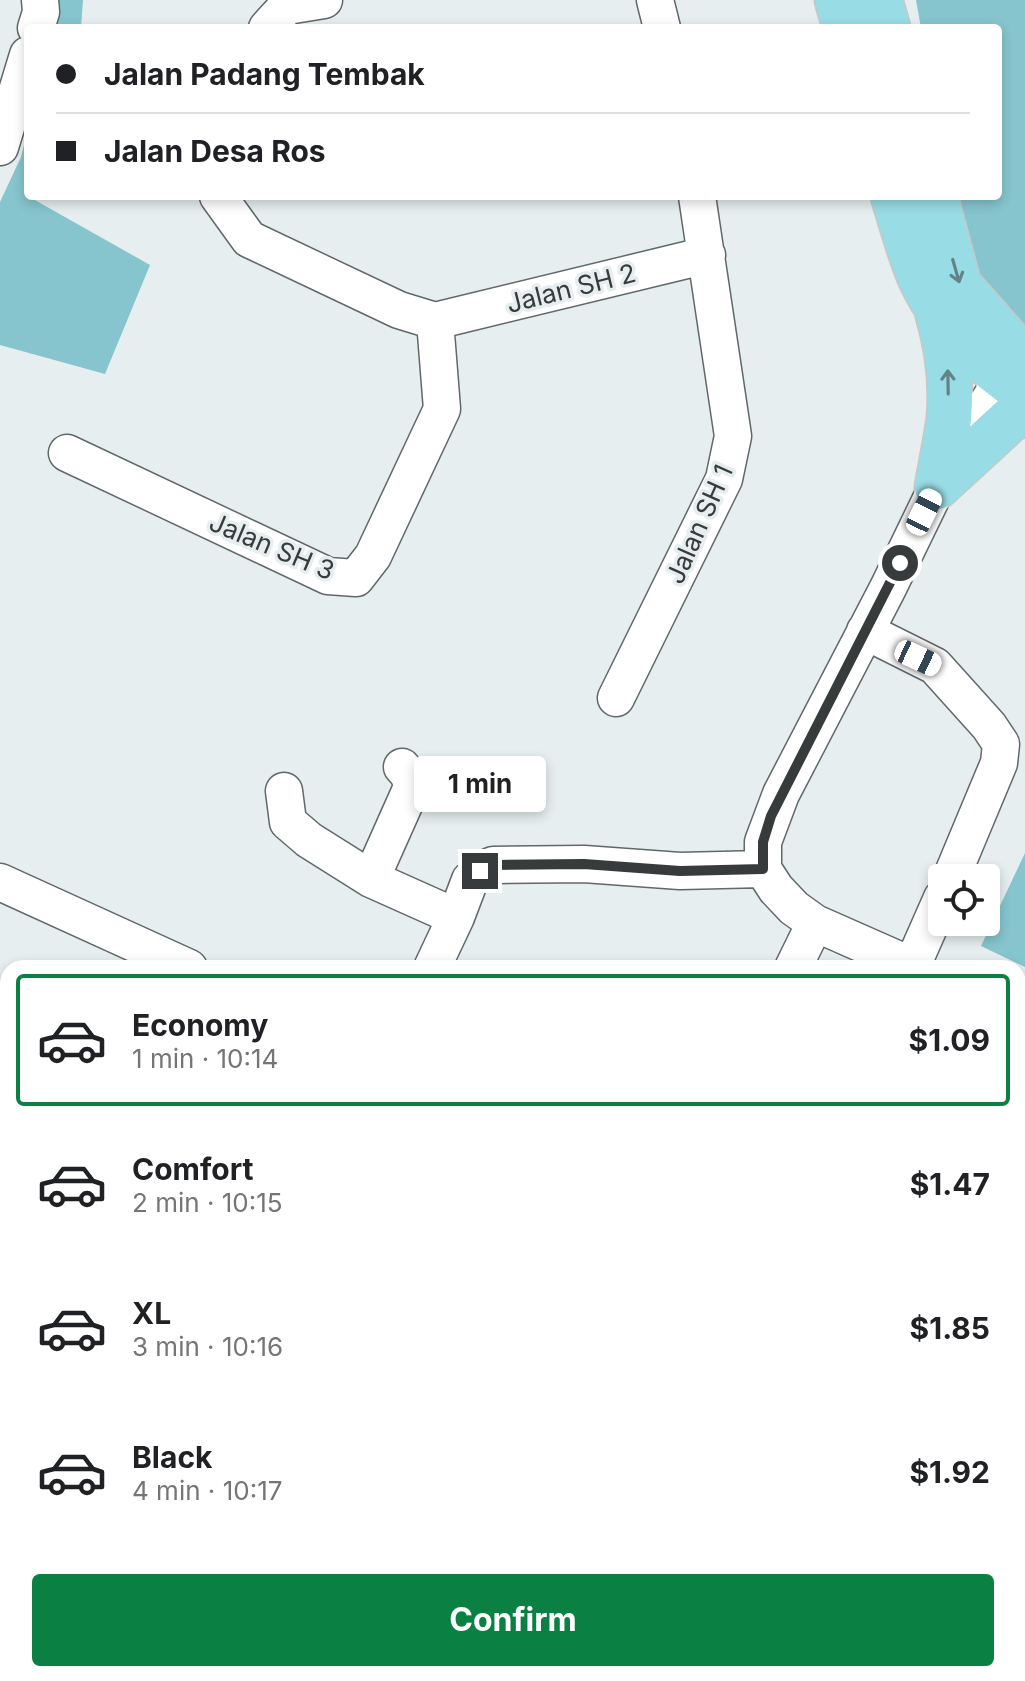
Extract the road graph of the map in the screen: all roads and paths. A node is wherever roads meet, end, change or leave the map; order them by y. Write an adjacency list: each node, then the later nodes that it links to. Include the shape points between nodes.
1 (40, 0): 6 (street)
2 (324, 0): 7 (street, via 287,6)
3 (655, 0): 8 (street)
4 (837, 0): 9 (main road)
5 (880, 0): 10 (main road)
6 (37, 24)
7 (271, 24)
8 (661, 24)
9 (844, 24)
10 (887, 24)
11 (24, 68): 12 (street)
12 (0, 147)
13 (220, 200): 19 (street, via 249,239 399,310)
14 (698, 200): 17 (street, Jalan SH 1)
15 (894, 200): 18 (main road, via 919,275)
16 (936, 200): 20 (main road, one-way to 20, via 959,285)
17 (707, 255): 19 (street, Jalan SH 2); 25 (street, Jalan SH 1, via 733,436 724,479)
18 (935, 305): 20 (main road, via 979,357); 23 (main road, one-way to 18, via 949,417 948,365)
19 (435, 321): 22 (street, Jalan SH 3, via 442,409 373,556 356,578 328,576)
20 (1018, 370): 23 (street)
21 (1025, 415): 23 (main road, via 1012,418)
22 (67, 453)
23 (937, 487): 24 (street)
24 (865, 631): 28 (street, via 935,666 1001,744 999,763); 29 (street, via 771,816 763,842)
25 (616, 698)
26 (402, 767): 30 (street, via 412,787)
27 (284, 791): 30 (street, via 288,822)
28 (957, 864)
29 (763, 869): 32 (street, via 493,865 470,880); 33 (street, via 794,908)
30 (371, 879): 32 (street)
31 (0, 882): 35 (street)
32 (456, 917): 36 (street)
33 (815, 923): 37 (street); 38 (street)
34 (928, 934): 39 (street)
35 (171, 960)
36 (436, 960)
37 (797, 960)
38 (899, 960)
39 (918, 960)

